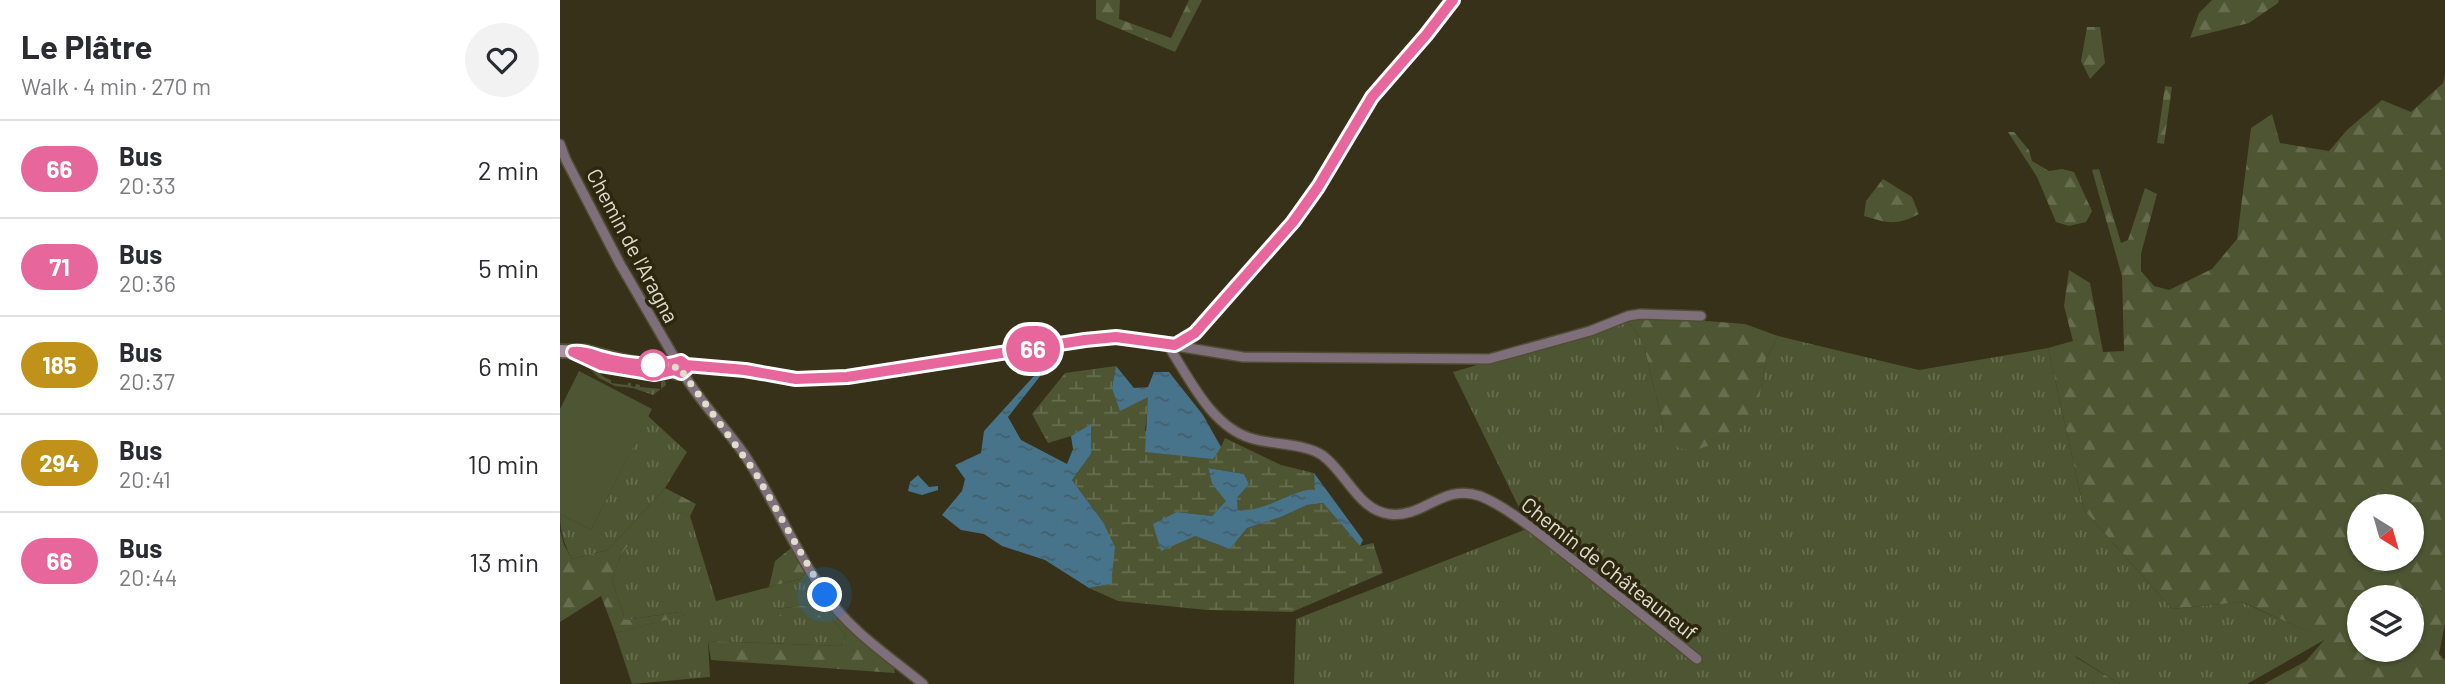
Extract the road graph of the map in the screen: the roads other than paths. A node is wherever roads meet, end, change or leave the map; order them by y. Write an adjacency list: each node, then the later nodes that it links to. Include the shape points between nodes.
1 (1453, 0): 4 (street, via 1372,97 1293,222 1195,333)
2 (560, 144): 6 (street, Chemin de l'Aragna, via 620,264)
3 (1701, 316): 4 (street, via 1628,316 1489,359 1243,357)
4 (1171, 345): 6 (street, via 1116,337 847,377 796,379 745,370); 7 (street, Chemin de Châteauneuf, via 1204,402 1225,424 1249,438 1320,453 1362,500 1390,514 1404,513 1449,494 1481,497 1538,532)
5 (567, 351): 6 (street, via 598,361)
6 (679, 367): 8 (street, Chemin de l'Aragna, via 761,482 825,595 848,621)
7 (1697, 659)
8 (923, 684)

